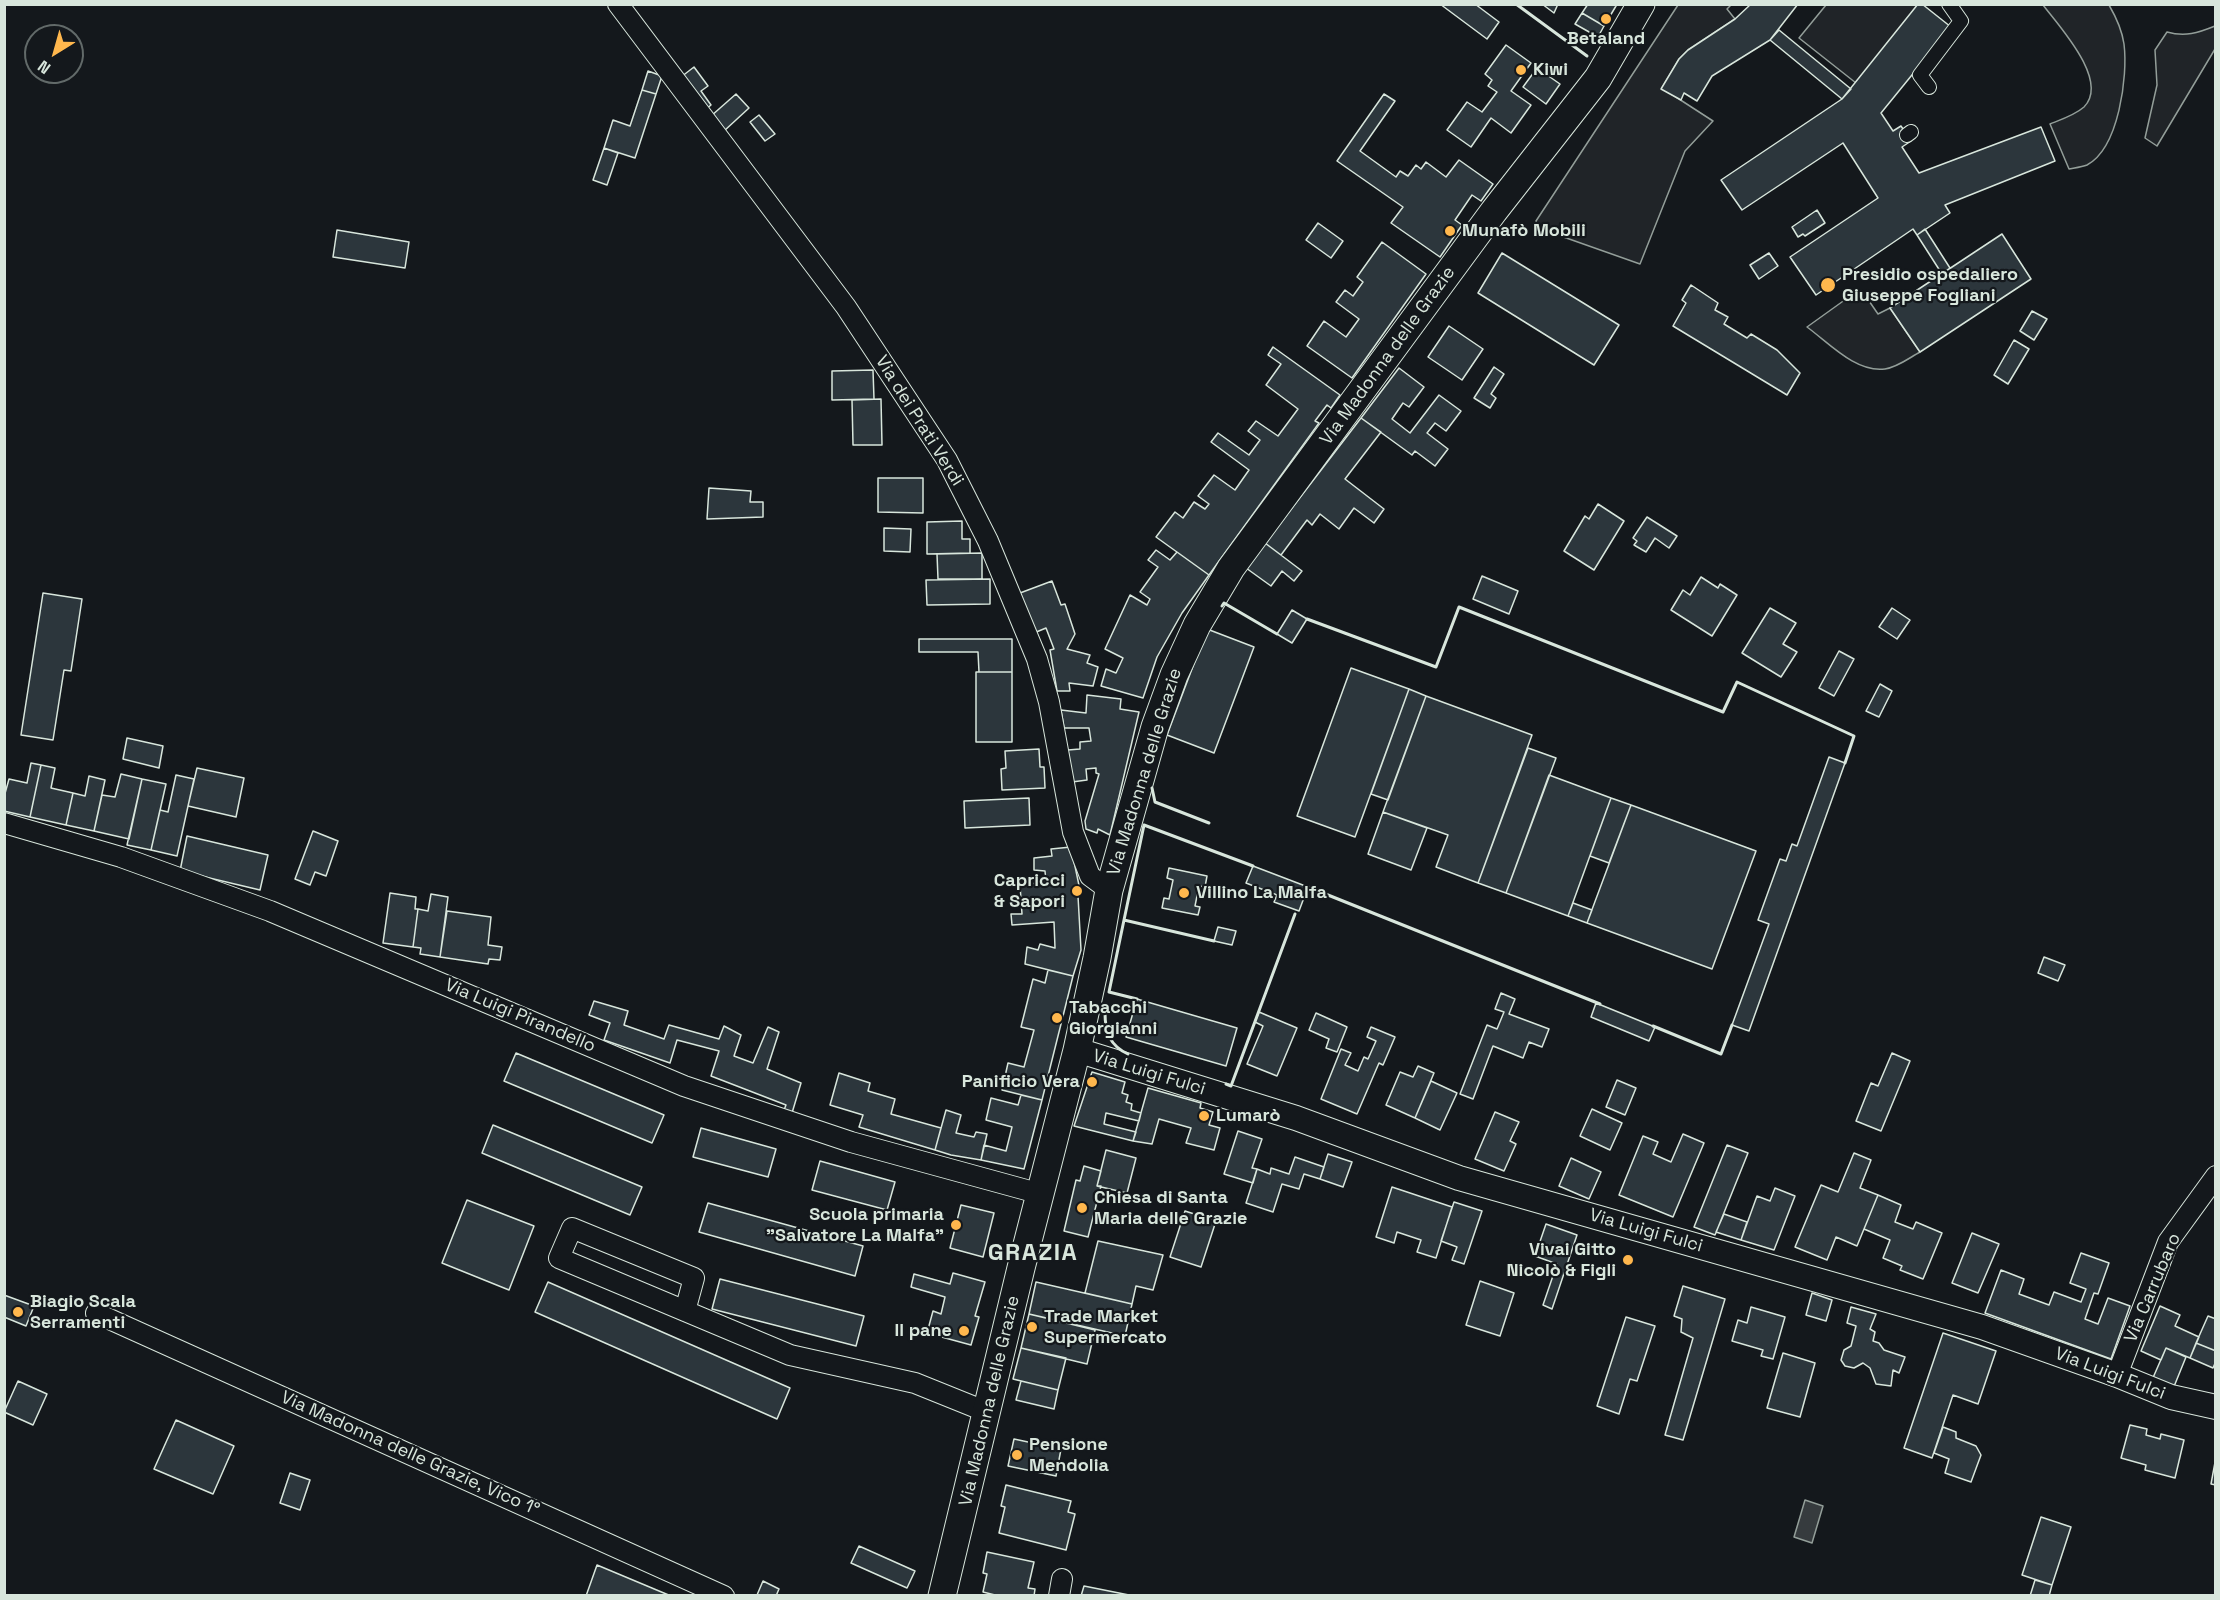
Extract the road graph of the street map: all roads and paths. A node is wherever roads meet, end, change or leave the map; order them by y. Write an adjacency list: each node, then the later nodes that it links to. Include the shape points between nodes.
1 (618, 4): 6 (street, Via dei Prati Verdi, via 846,307 947,460 988,541 1037,658 1073,832 1090,876)
2 (1641, 4): 6 (main road, Via Madonna delle Grazie, via 1598,78 1494,211 1231,568 1197,625 1174,675)
3 (1949, 4): 4 (street, via 1961,21 1920,75)
4 (1929, 87)
5 (4, 823): 9 (street, Via Luigi Pirandello, via 121,857 270,912 684,1086 851,1142)
6 (1109, 890): 7 (main road, Via Madonna delle Grazie)
7 (1077, 1050): 9 (main road, Via Madonna delle Grazie); 12 (street, Via Luigi Fulci, via 1296,1118 1459,1178 1982,1327)
8 (2216, 1176): 12 (street, Via Carrubaro, via 2168,1242)
9 (1041, 1194): 14 (main road, Via Madonna delle Grazie)
10 (685, 1311): 10 (street, via 559,1258 572,1228 694,1278); 14 (street, via 790,1355 915,1383)
11 (96, 1313): 15 (street, Via Madonna delle Grazie, Vico 1°)
12 (2117, 1375): 13 (street, Via Luigi Fulci, via 2171,1397)
13 (2216, 1407)
14 (987, 1412): 16 (main road, Via Madonna delle Grazie)
15 (724, 1596)
16 (942, 1596)

